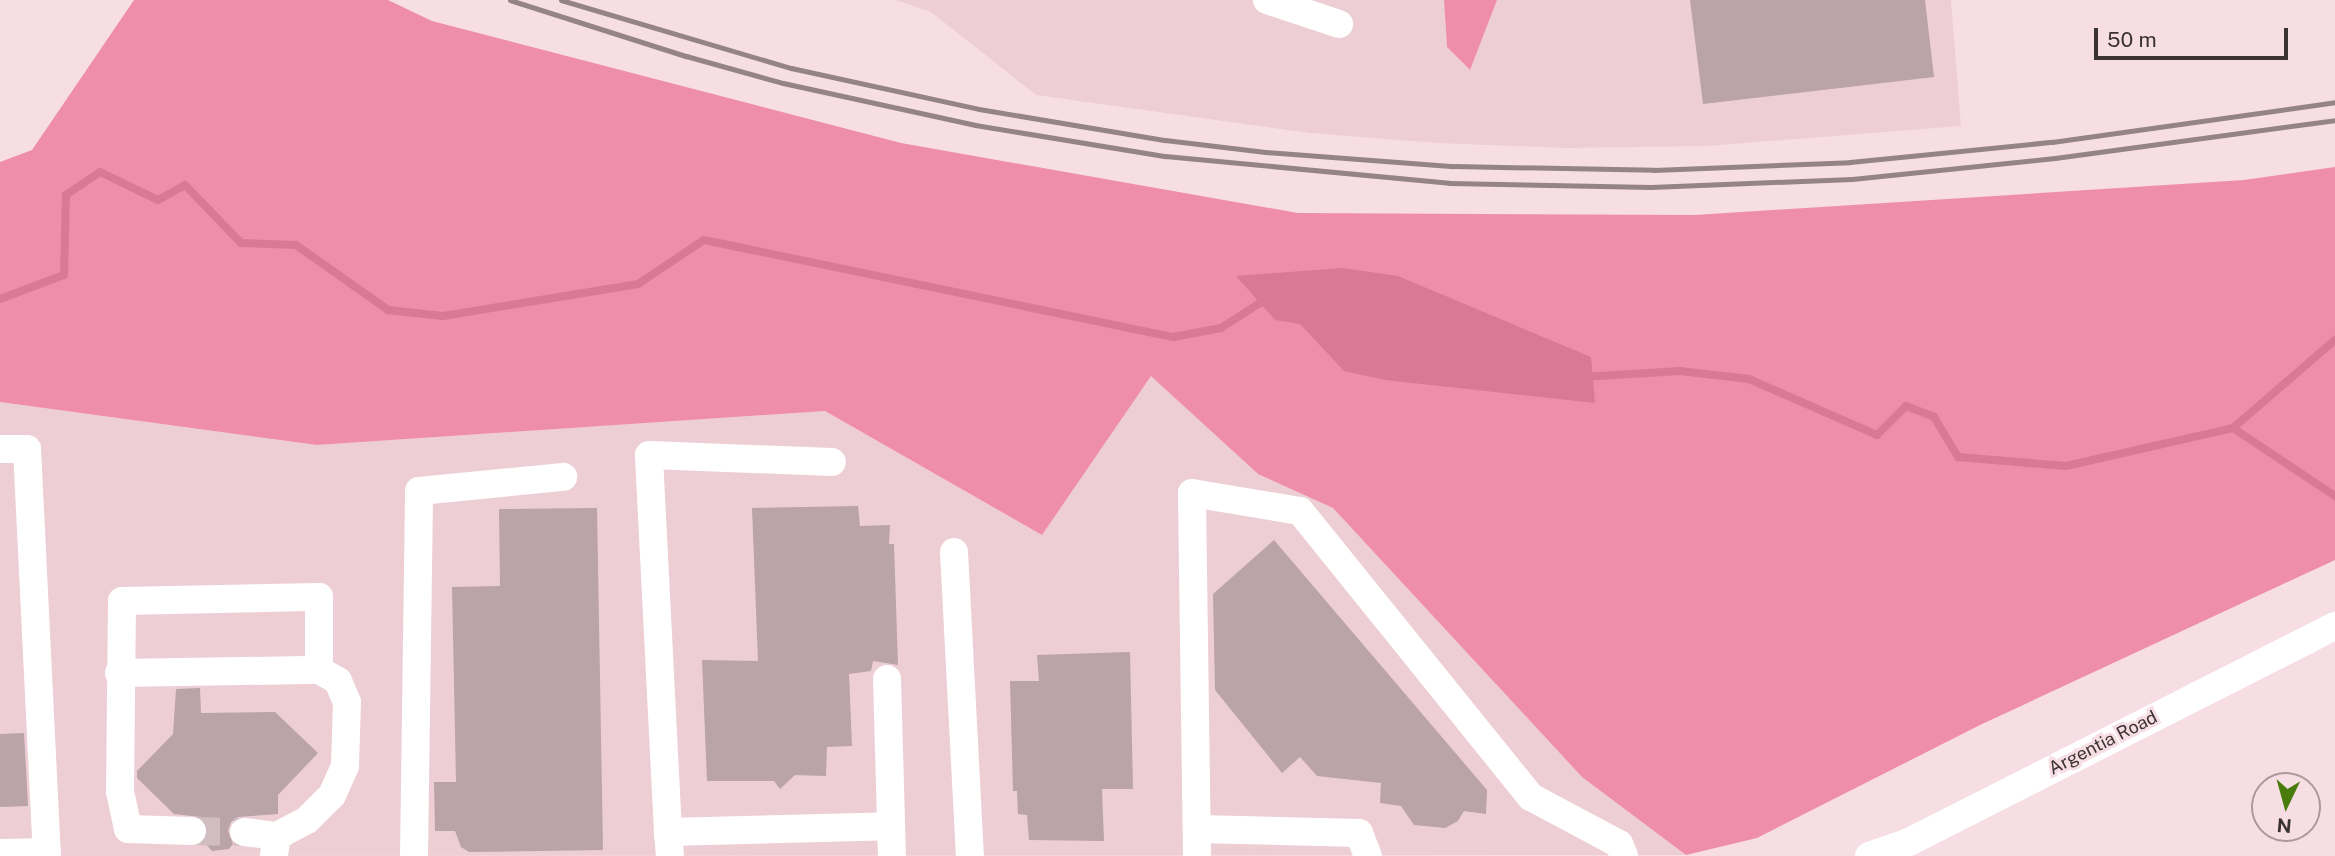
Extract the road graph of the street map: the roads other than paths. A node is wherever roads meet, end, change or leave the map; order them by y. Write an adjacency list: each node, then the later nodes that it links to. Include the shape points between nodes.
1 (1267, 0): 2 (street)
2 (1339, 24)
3 (0, 449): 18 (street, via 27,449)
4 (832, 462): 15 (street, via 649,454)
5 (563, 477): 19 (street, via 419,491)
6 (954, 552): 21 (street)
7 (2335, 626): 24 (street, Argentia Road, via 1909,842)
8 (319, 670): 9 (street); 9 (street, via 319,597 306,597 122,601); 16 (street, via 338,681 347,702 345,766 332,795)
9 (119, 673): 12 (street, via 120,792 128,829)
10 (887, 679): 11 (street)
11 (891, 826): 15 (street); 20 (street)
12 (191, 831)
13 (244, 832): 16 (street)
14 (1197, 843): 22 (street, via 1359,833); 23 (street, via 1192,493 1300,511 1531,797 1619,844)
15 (669, 844)
16 (275, 846)
17 (0, 853): 18 (street)
18 (47, 854)
19 (414, 856)
20 (892, 856)
21 (970, 856)
22 (1368, 856)
23 (1624, 856)
24 (1869, 856)

